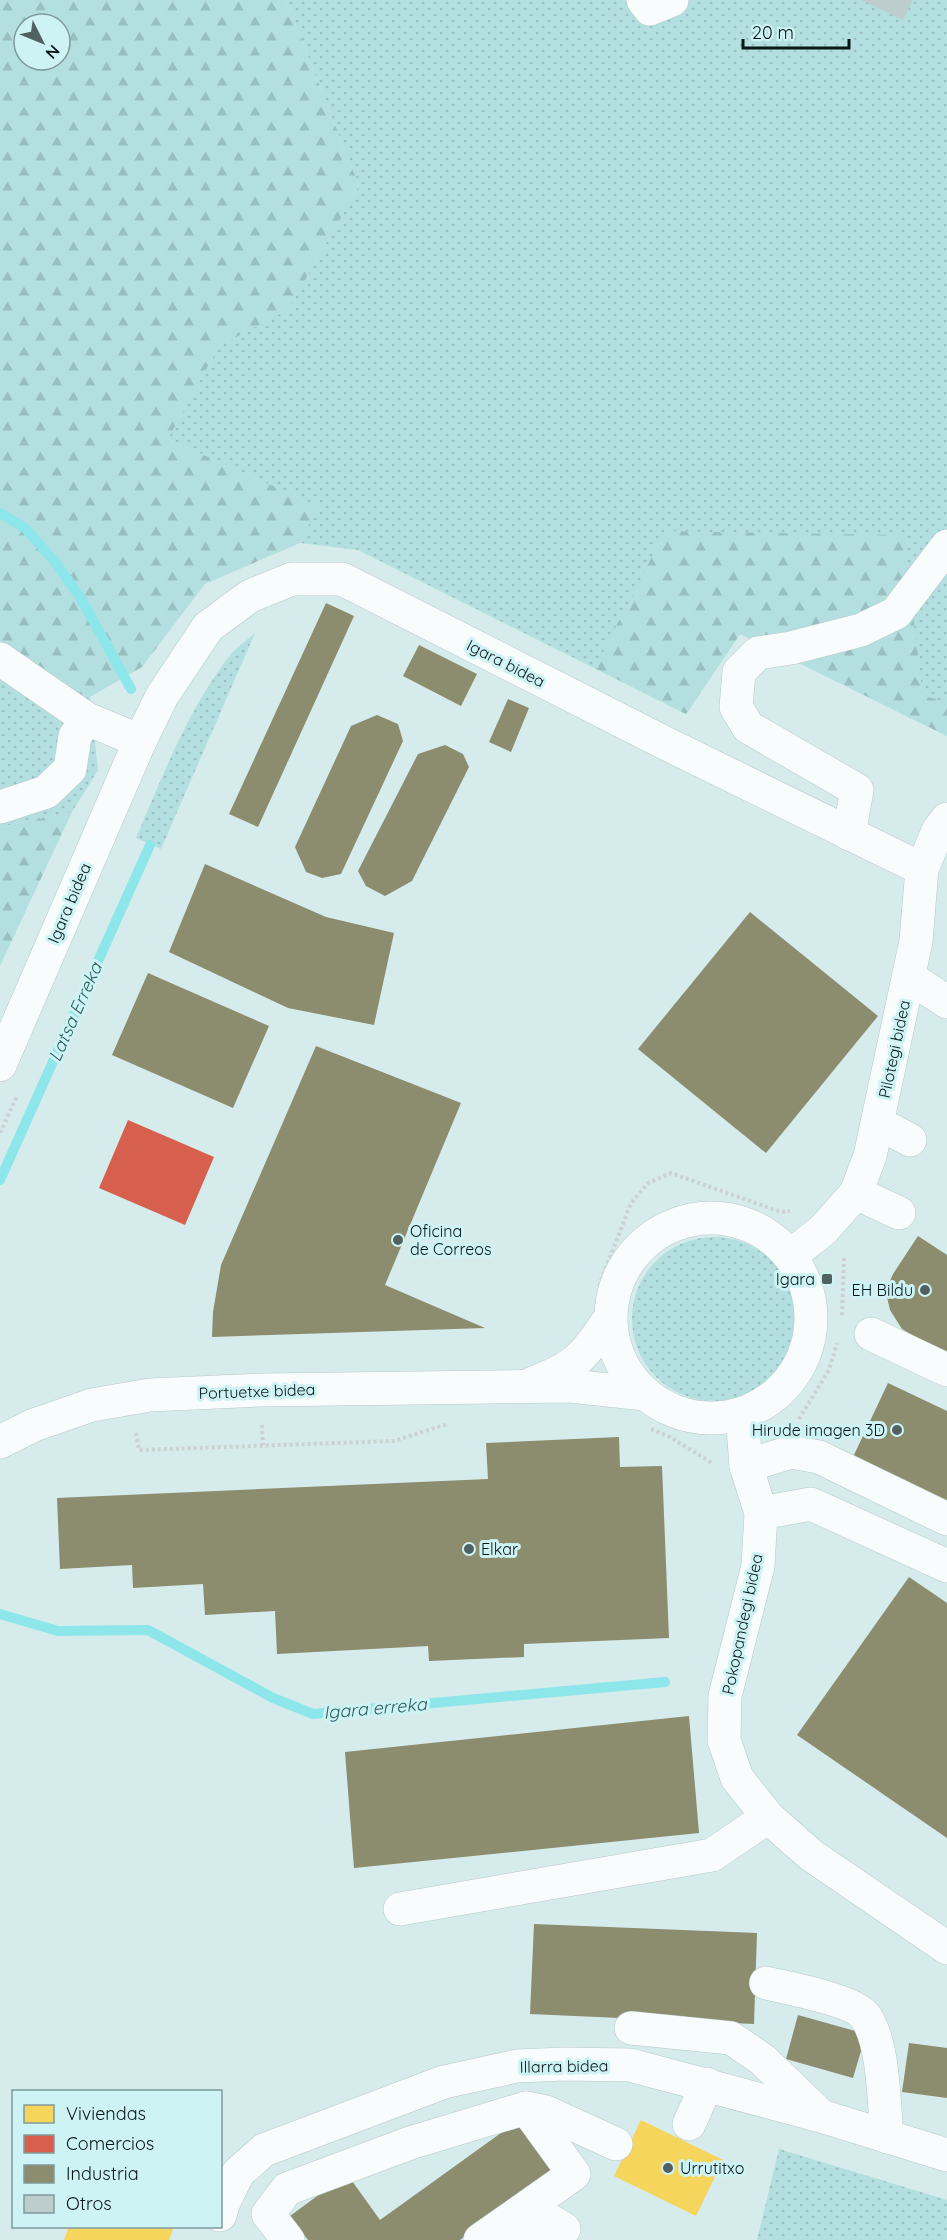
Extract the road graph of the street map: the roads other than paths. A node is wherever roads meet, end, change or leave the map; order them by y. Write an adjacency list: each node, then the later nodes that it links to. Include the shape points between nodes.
1 (643, 0): 2 (street, via 650,9)
2 (672, 0)
3 (947, 546): 9 (street, via 896,613 861,630 758,653 739,672 736,707 748,727 857,790)
4 (0, 659): 5 (street)
5 (87, 719): 6 (street); 7 (street, via 75,736 70,769 46,792)
6 (140, 741): 9 (street, Igara bidea, via 162,696 208,627 250,596 292,579 342,579); 13 (street, Igara bidea)
7 (0, 807)
8 (947, 819): 10 (street, Pilotegi bidea)
9 (849, 834): 10 (street, Igara bidea)
10 (922, 869): 11 (street, Pilotegi bidea)
11 (909, 977): 12 (street); 14 (street, Pilotegi bidea)
12 (947, 1002)
13 (9, 1077)
14 (878, 1123): 15 (street); 16 (street, Pilotegi bidea)
15 (910, 1140)
16 (856, 1193): 17 (street); 18 (street, Pilotegi bidea, via 823,1230)
17 (899, 1213)
18 (790, 1256): 19 (street, via 768,1234 740,1221 709,1218 678,1223 651,1238 629,1260); 24 (street, via 804,1280 811,1306 810,1334 802,1360 788,1383)
19 (604, 1304): 22 (street, Portuetxe bidea, via 587,1353 561,1372); 23 (street, via 614,1347 626,1372)
20 (856, 1330): 21 (street)
21 (947, 1370)
22 (523, 1386): 23 (street, Portuetxe bidea, via 570,1386); 25 (street, Portuetxe bidea, via 150,1395 92,1405 33,1425)
23 (645, 1394): 24 (street, via 674,1412 708,1418)
24 (742, 1414): 26 (street, Pokopandegi bidea)
25 (0, 1442)
26 (732, 1468): 27 (street, Pokopandegi bidea); 28 (street, via 791,1452 819,1457)
27 (761, 1513): 29 (street, via 812,1504); 30 (street, Pokopandegi bidea, via 758,1566 725,1696 724,1740 737,1778)
28 (947, 1519)
29 (947, 1566)
30 (768, 1817): 31 (street, via 712,1855); 32 (street, Pokopandegi bidea, via 811,1855)
31 (400, 1909)
32 (947, 1948)
33 (766, 1983): 40 (street, via 840,2001 865,2014 878,2042)
34 (631, 2028): 38 (street, via 731,2038 763,2060)
35 (707, 2084): 36 (street, Illarra bidea, via 630,2065 517,2066 444,2082); 38 (street, Illarra bidea); 39 (street)
36 (391, 2100): 41 (street); 44 (street, Illarra bidea, via 264,2150 238,2174)
37 (526, 2108): 41 (street); 42 (street, via 546,2112); 47 (street, via 574,2174)
38 (821, 2116): 40 (street, Illarra bidea)
39 (689, 2124)
40 (887, 2137): 43 (street, Illarra bidea)
41 (410, 2143): 46 (street, via 287,2189 268,2214)
42 (616, 2144)
43 (947, 2155)
44 (222, 2208)
45 (564, 2229): 48 (street, via 549,2220)
46 (288, 2240)
47 (480, 2240)
48 (521, 2240)

